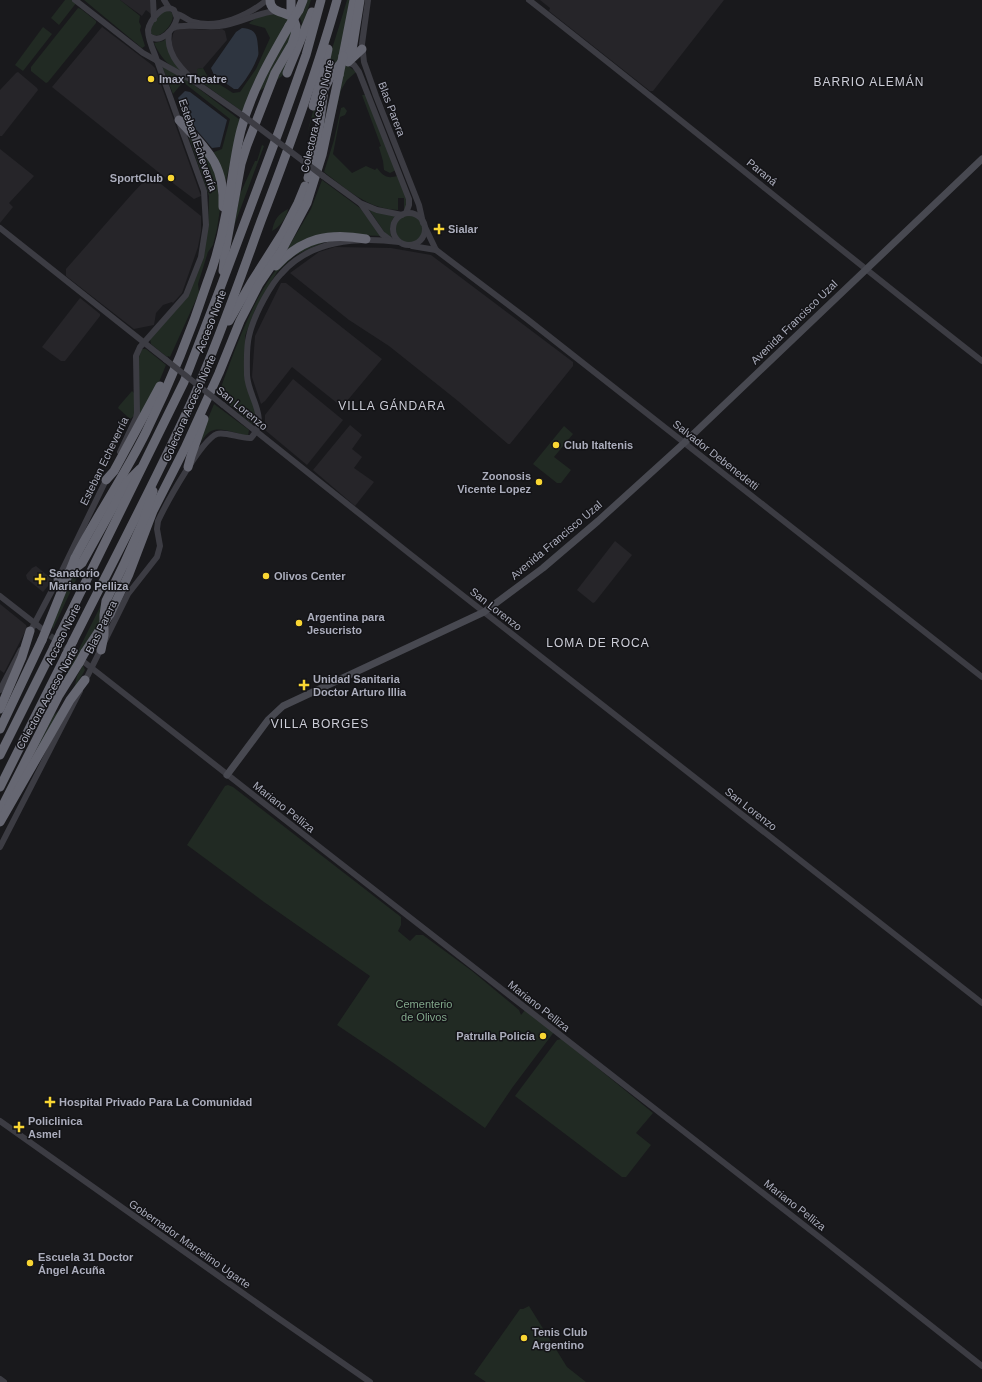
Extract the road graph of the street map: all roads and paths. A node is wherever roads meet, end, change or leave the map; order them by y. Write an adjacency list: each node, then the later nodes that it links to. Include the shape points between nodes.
1 (75, 0): 23 (street, via 129,44)
2 (152, 0): 17 (street)
3 (164, 0): 14 (street)
4 (269, 0): 15 (highway, via 271,8); 16 (street, via 250,13 225,22 194,22)
5 (291, 0): 18 (highway)
6 (303, 0): 18 (highway, bridge)
7 (317, 0): 25 (highway)
8 (320, 0): 40 (highway, Acceso Norte, via 306,55)
9 (354, 0): 22 (highway, Colectora Acceso Norte)
10 (360, 0): 24 (highway, via 352,50)
11 (368, 0): 21 (street, Blas Parera)
12 (530, 0): 39 (street, Paraná)
13 (336, 3): 27 (highway, via 324,68); 44 (highway, Acceso Norte, via 319,62)
14 (169, 8): 16 (street); 17 (street, via 162,10)
15 (277, 11): 18 (highway, via 286,13); 19 (street, via 261,13 227,26 180,26)
16 (176, 14): 19 (street, via 176,21)
17 (154, 19): 20 (street, via 149,28)
18 (291, 22): 34 (highway, via 267,65 246,114 237,147); 40 (highway, via 296,30 294,39 275,73 241,164)
19 (171, 30): 20 (street, via 158,38); 26 (street, via 168,43 171,53)
20 (149, 36): 23 (street, Esteban Echeverría)
21 (362, 50): 22 (highway); 32 (street, Blas Parera, via 366,69)
22 (345, 59): 24 (highway, Colectora Acceso Norte, bridge); 31 (street, Blas Parera, via 359,72 408,199 409,205)
23 (157, 62): 26 (street); 28 (street, Esteban Echeverría)
24 (337, 72): 41 (highway, Colectora Acceso Norte, via 322,155 307,203 290,238); 44 (highway, via 327,82 324,90 317,145 298,203)
25 (287, 73)
26 (195, 82): 30 (street, bridge)
27 (313, 106)
28 (179, 120): 34 (highway, via 208,151 218,168 223,196); 43 (street, Esteban Echeverría, via 206,196 203,249 184,299)
29 (982, 159): 39 (main road, Avenida Francisco Uzal)
30 (360, 203): 31 (street, via 377,210); 36 (street, via 382,234)
31 (404, 214): 32 (street, via 416,215); 36 (street, via 396,219 393,226)
32 (424, 225): 37 (street, via 423,237); 38 (street, Salvador Debenedetti)
33 (0, 228): 43 (street, San Lorenzo)
34 (221, 236): 42 (highway)
35 (366, 239): 36 (street); 41 (highway, via 331,236 303,244 283,259); 47 (street, via 335,243 314,250 288,266 271,287 253,321 248,340 248,379 259,417 259,425)
36 (396, 242): 37 (street)
37 (411, 245): 38 (street, Salvador Debenedetti)
38 (436, 250): 48 (street, Salvador Debenedetti)
39 (866, 270): 46 (street, Paraná); 48 (main road, Avenida Francisco Uzal)
40 (221, 286): 50 (highway, Acceso Norte, via 184,382)
41 (252, 297): 45 (highway, Colectora Acceso Norte)
42 (200, 302): 52 (highway, via 158,392 114,471); 65 (highway, bridge, via 146,432 75,558 42,640)
43 (144, 343): 47 (street, San Lorenzo, bridge); 52 (street, Esteban Echeverría, via 135,360 136,418)
44 (216, 343): 49 (highway, Acceso Norte)
45 (225, 359): 51 (highway); 59 (highway, Colectora Acceso Norte, bridge, via 153,511 129,574 110,614 85,652)
46 (982, 361)
47 (255, 432): 51 (street, Blas Parera, via 251,438 216,434); 55 (street, San Lorenzo)
48 (684, 443): 55 (main road, Avenida Francisco Uzal, via 546,565); 61 (street, Salvador Debenedetti)
49 (165, 456): 58 (highway, via 144,519 106,601); 68 (highway, Acceso Norte, bridge)
50 (145, 464): 53 (highway, via 127,482 82,562); 66 (highway, Acceso Norte, bridge)
51 (188, 467): 58 (street, Blas Parera, via 158,521 160,546 157,557 128,594)
52 (106, 480): 53 (street, Esteban Echeverría)
53 (58, 579): 56 (street, Esteban Echeverría)
54 (0, 596): 56 (street)
55 (484, 612): 67 (main road, Avenida Francisco Uzal, via 283,706 268,720); 72 (street, San Lorenzo)
56 (33, 627): 57 (street); 63 (street, Esteban Echeverría); 64 (highway)
57 (41, 628)
58 (101, 650): 60 (street, Blas Parera)
59 (81, 663): 60 (street, Mariano Pelliza); 69 (highway, Colectora Acceso Norte, via 59,696)
60 (92, 668): 62 (street, Blas Parera); 67 (street, Mariano Pelliza)
61 (982, 677)
62 (85, 680): 70 (highway, via 70,700); 71 (street, Blas Parera)
63 (0, 690)
64 (0, 709)
65 (0, 729)
66 (0, 755)
67 (227, 775): 74 (street, Mariano Pelliza)
68 (0, 787)
69 (0, 811)
70 (0, 822)
71 (0, 847)
72 (982, 1003)
73 (0, 1121): 77 (street, Gobernador Marcelino Ugarte)
74 (982, 1366)
75 (0, 1379): 76 (street)
76 (4, 1382)
77 (370, 1382)

